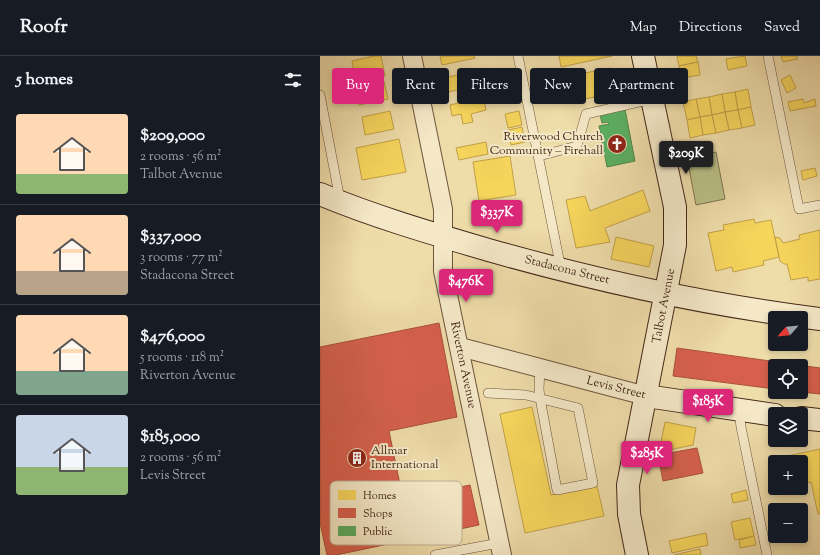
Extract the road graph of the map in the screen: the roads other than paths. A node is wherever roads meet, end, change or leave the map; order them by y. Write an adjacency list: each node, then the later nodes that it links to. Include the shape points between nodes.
1 (412, 56): 13 (street, Riverton Avenue, via 443,209)
2 (518, 56): 9 (lane)
3 (643, 56): 5 (street, Talbot Avenue)
4 (768, 56): 12 (lane, via 799,209)
5 (646, 68)
6 (320, 95): 11 (lane)
7 (630, 104): 9 (lane, via 586,114 577,146)
8 (653, 104): 15 (street, Talbot Avenue, via 675,207 675,245)
9 (539, 156): 14 (lane)
10 (320, 194): 11 (street, Stadacona Street)
11 (340, 202): 13 (street, Stadacona Street)
12 (820, 205)
13 (443, 237): 14 (street, Stadacona Street); 17 (street, Riverton Avenue, via 443,271)
14 (561, 270): 15 (street, Stadacona Street)
15 (666, 295): 16 (street, Stadacona Street, via 760,312); 20 (street, Talbot Avenue)
16 (820, 319)
17 (460, 347): 18 (street, Levis Street); 26 (street, Riverton Avenue)
18 (540, 368): 20 (street, Levis Street); 21 (lane)
19 (488, 394): 21 (lane)
20 (646, 396): 22 (street, Levis Street); 29 (street, Talbot Avenue, via 627,498)
21 (540, 398): 21 (lane, via 558,490 593,483 578,408)
22 (739, 411): 23 (street, Levis Street); 30 (lane)
23 (768, 414)
24 (808, 419): 25 (street)
25 (820, 420)
26 (500, 549): 27 (lane)
27 (461, 553): 28 (lane)
28 (434, 555)
29 (637, 555)
30 (767, 555)

